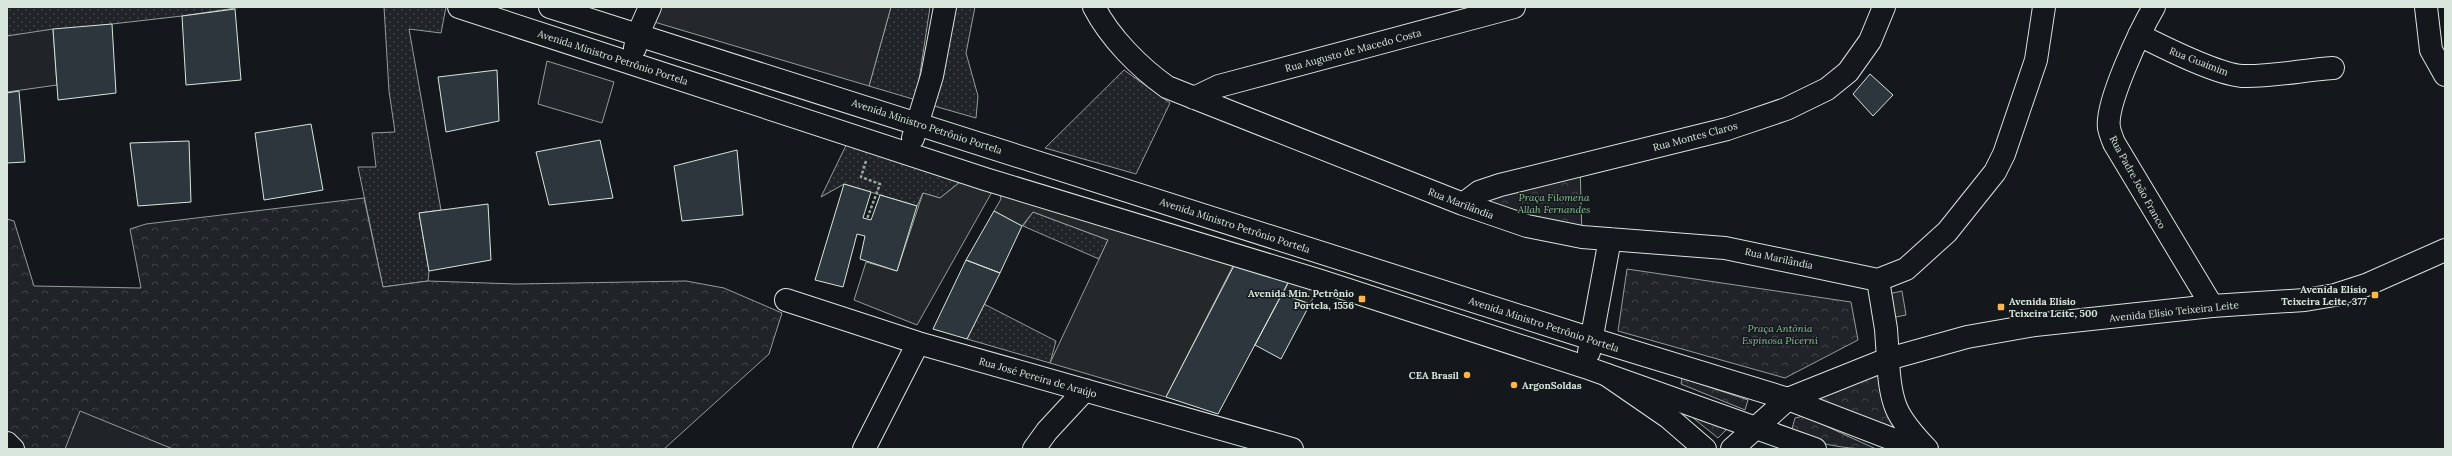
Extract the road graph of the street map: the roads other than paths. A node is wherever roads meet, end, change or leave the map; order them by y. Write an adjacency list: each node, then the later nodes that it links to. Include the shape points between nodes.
1 (459, 7): 13 (street, Avenida Ministro Petrônio Portela)
2 (550, 7): 11 (street, Avenida Ministro Petrônio Portela)
3 (650, 7): 11 (street)
4 (945, 7): 17 (street, via 932,76)
5 (1094, 7): 16 (street, Rua Marilândia, via 1145,72 1167,87)
6 (1514, 7): 16 (street, Rua Augusto de Macedo Costa, via 1219,86)
7 (1884, 7): 19 (street, Rua Montes Claros, via 1870,41 1848,72 1828,89 1786,109 1727,129 1500,185 1479,192)
8 (2044, 7): 22 (street, via 2036,60 2004,154 1995,172 1947,232 1906,269)
9 (2154, 7): 12 (street, Rua Padre João Franco)
10 (2426, 7): 15 (street, via 2431,50)
11 (638, 34): 13 (street); 17 (street, Avenida Ministro Petrônio Portela)
12 (2139, 35): 14 (street, Rua Guaimim, via 2176,53 2241,76); 24 (street, Rua Padre João Franco, via 2117,92 2109,128 2114,143)
13 (631, 63): 18 (street, Avenida Ministro Petrônio Portela)
14 (2333, 68)
15 (2445, 75)
16 (1194, 98): 19 (street, Rua Marilândia)
17 (918, 123): 18 (street); 25 (street, Avenida Ministro Petrônio Portela)
18 (910, 154): 28 (street, Avenida Ministro Petrônio Portela, via 1321,281)
19 (1463, 204): 20 (street, Rua Marilândia, via 1497,217 1553,232)
20 (1610, 239): 22 (street, Rua Marilândia, via 1725,248); 25 (street)
21 (2445, 250): 24 (street, Avenida Elísio Teixeira Leite, via 2366,285 2335,295 2305,300)
22 (1878, 280): 27 (street)
23 (786, 300): 26 (street, Rua José Pereira de Araújo)
24 (2212, 306): 27 (street, Avenida Elísio Teixeira Leite, via 1967,336)
25 (1592, 339): 28 (street); 31 (street, Avenida Ministro Petrônio Portela)
26 (918, 343): 30 (street, Rua José Pereira de Araújo); 35 (street)
27 (1888, 359): 31 (street, Avenida Elísio Teixeira Leite); 42 (street, via 1889,388 1896,410 1901,420)
28 (1585, 367): 29 (street, Avenida Ministro Petrônio Portela)
29 (1607, 375): 32 (street, Avenida Ministro Petrônio Portela); 38 (street, via 1668,417)
30 (1085, 390): 36 (street); 37 (street, Rua José Pereira de Araújo)
31 (1788, 399): 32 (street, Avenida Elísio Teixeira Leite); 41 (street, Avenida Ministro Petrônio Portela)
32 (1756, 428): 39 (street, Avenida Elísio Teixeira Leite); 40 (street, Avenida Ministro Petrônio Portela)
33 (7, 443): 34 (street)
34 (12, 449)
35 (864, 449)
36 (1034, 449)
37 (1292, 449)
38 (1705, 449)
39 (1732, 449)
40 (1815, 449)
41 (1918, 449)
42 (1927, 449)

